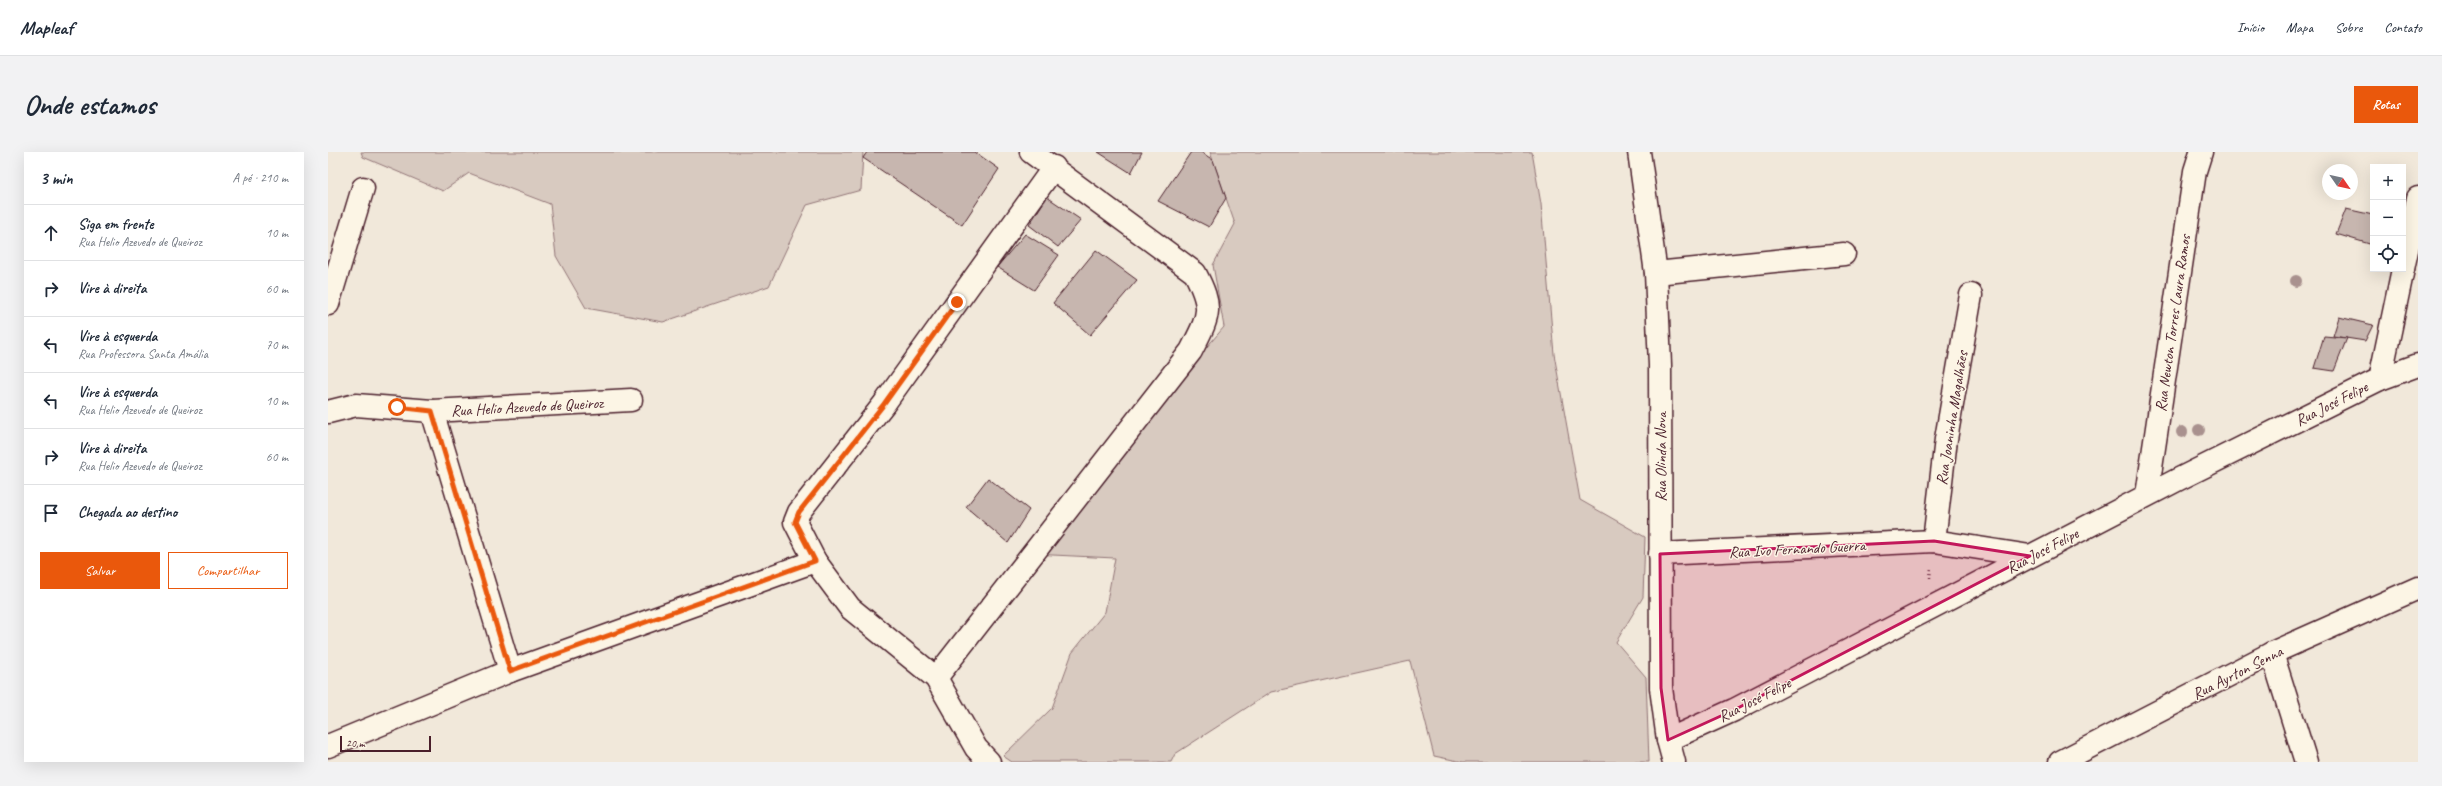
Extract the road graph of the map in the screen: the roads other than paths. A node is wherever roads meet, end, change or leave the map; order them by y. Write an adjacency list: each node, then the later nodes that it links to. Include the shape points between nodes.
1 (1031, 152): 4 (street)
2 (1639, 152): 10 (street, Rua Olinda Nova)
3 (2201, 152): 18 (street, Rua Newton Torres Laura Ramos, via 2195,171)
4 (1054, 167): 22 (street, via 884,404 799,512 795,522); 26 (street, via 1195,273 1207,296 1208,318 1191,351)
5 (363, 188): 12 (street)
6 (2418, 198): 8 (street)
7 (1844, 254): 10 (street)
8 (2406, 255)
9 (2402, 272): 14 (street)
10 (1656, 273): 20 (street, Rua Olinda Nova, via 1660,365)
11 (1971, 295): 19 (street, Rua Joaninha Magalhães, via 1946,439)
12 (328, 304)
13 (2418, 365): 14 (street, Rua José Felipe)
14 (2380, 379): 18 (street, Rua José Felipe)
15 (631, 400): 16 (street, Rua Helio Azevedo de Queiroz)
16 (432, 411): 17 (street, Rua Helio Azevedo de Queiroz, via 356,405); 25 (street)
17 (328, 412)
18 (2147, 495): 21 (street, Rua José Felipe)
19 (1934, 541): 20 (street, Rua Ivo Fernando Guerra); 21 (street, Rua Ivo Fernando Guerra)
20 (1660, 554): 27 (street, Rua Olinda Nova, via 1661,688)
21 (2030, 556): 27 (street, Rua José Felipe, via 1734,710)
22 (815, 561): 25 (street); 26 (street, via 850,608)
23 (2418, 588): 24 (street, Rua Ayrton Senna)
24 (2272, 653): 31 (street, Rua Ayrton Senna); 32 (street)
25 (510, 671): 28 (street)
26 (936, 678): 29 (street, via 976,748)
27 (1668, 740): 30 (street, Rua Olinda Nova)
28 (328, 746)
29 (989, 762)
30 (1674, 762)
31 (2060, 762)
32 (2306, 762)

